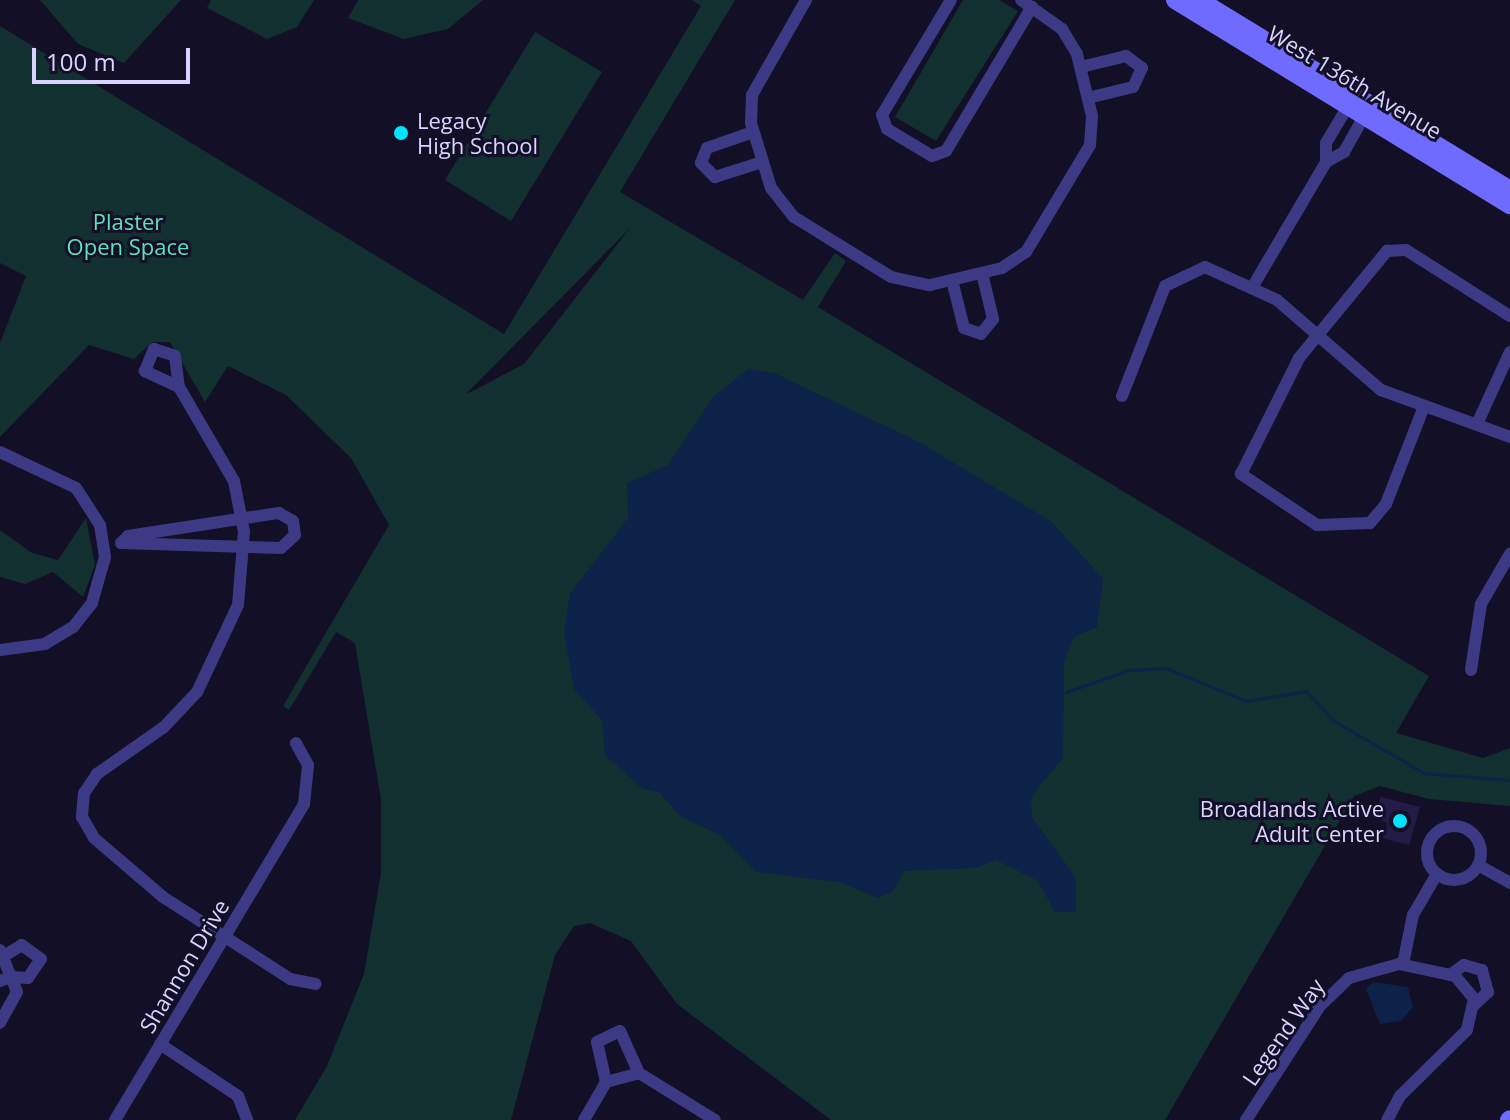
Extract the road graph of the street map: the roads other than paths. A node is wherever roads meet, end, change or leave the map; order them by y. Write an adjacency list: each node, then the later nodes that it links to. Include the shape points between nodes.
1 (806, 0): 9 (street, via 757,82)
2 (951, 0): 5 (street, via 882,115 887,129 932,156 946,151)
3 (1175, 0): 8 (main road, West 136th Avenue)
4 (1199, 0): 8 (main road, West 136th Avenue)
5 (1026, 4): 6 (street, via 1062,29)
6 (1081, 67): 7 (street); 7 (street, via 1126,56 1142,68 1133,87)
7 (1088, 98): 14 (street, via 1090,145 1035,241 1015,261)
8 (1360, 105): 11 (street, via 1326,143); 11 (street, via 1344,152); 12 (main road, West 136th Avenue); 13 (main road, West 136th Avenue)
9 (753, 132): 10 (street); 10 (street, via 707,148 701,163 715,177)
10 (762, 162): 15 (street, via 774,194 794,217 891,277 916,284)
11 (1326, 162): 16 (street)
12 (1510, 190)
13 (1510, 205)
14 (982, 273): 15 (street); 15 (street, via 993,319 981,334 964,328)
15 (952, 280)
16 (1253, 286): 18 (street); 21 (street, via 1205,267 1171,280)
17 (1510, 316): 18 (street, via 1395,248 1380,255)
18 (1318, 337): 22 (street, via 1381,390); 22 (street, via 1242,461 1241,474 1253,486 1328,529 1370,523 1386,504)
19 (1510, 352): 23 (street)
20 (179, 387): 26 (street, via 225,458)
21 (1122, 396)
22 (1423, 409): 23 (street)
23 (1477, 424): 24 (street)
24 (1510, 437)
25 (0, 452): 28 (street, via 76,488)
26 (242, 519): 27 (street); 31 (street); 31 (street, via 279,513 293,521 295,535 281,548)
27 (174, 529): 29 (street); 30 (street)
28 (104, 542): 29 (street); 33 (street, via 99,588 83,617 45,644)
29 (121, 543): 30 (street)
30 (176, 549): 31 (street)
31 (244, 550): 41 (street, via 238,605 211,672 164,727 89,783 77,818 163,897)
32 (1510, 554): 34 (street, via 1481,604)
33 (0, 650)
34 (1471, 670)
35 (296, 743): 36 (street, Shannon Drive, via 309,778)
36 (287, 833): 37 (street); 41 (street, Shannon Drive)
37 (299, 840)
38 (1478, 865): 39 (street, via 1460,880); 39 (street, via 1476,838 1445,827 1427,852); 40 (street)
39 (1437, 874): 43 (street, via 1413,915)
40 (1510, 883)
41 (224, 937): 46 (street, via 290,979); 49 (street, Shannon Drive)
42 (2, 953): 45 (street); 45 (street, via 22,945 41,959 28,978)
43 (1403, 964): 44 (street); 56 (street, Legend Way, via 1367,970 1332,992)
44 (1450, 975): 47 (street, via 1470,990); 47 (street, via 1464,965 1482,970 1488,992)
45 (6, 979): 48 (street, via 17,992)
46 (316, 984)
47 (1475, 1004): 57 (street, via 1460,1040 1400,1096)
48 (0, 1023)
49 (160, 1044): 52 (street, Shannon Drive); 53 (street, via 238,1096)
50 (639, 1073): 51 (street); 51 (street, via 625,1035 606,1032 596,1049); 55 (street)
51 (606, 1082): 54 (street)
52 (115, 1120)
53 (247, 1120)
54 (584, 1120)
55 (715, 1120)
56 (1246, 1120)
57 (1387, 1120)

